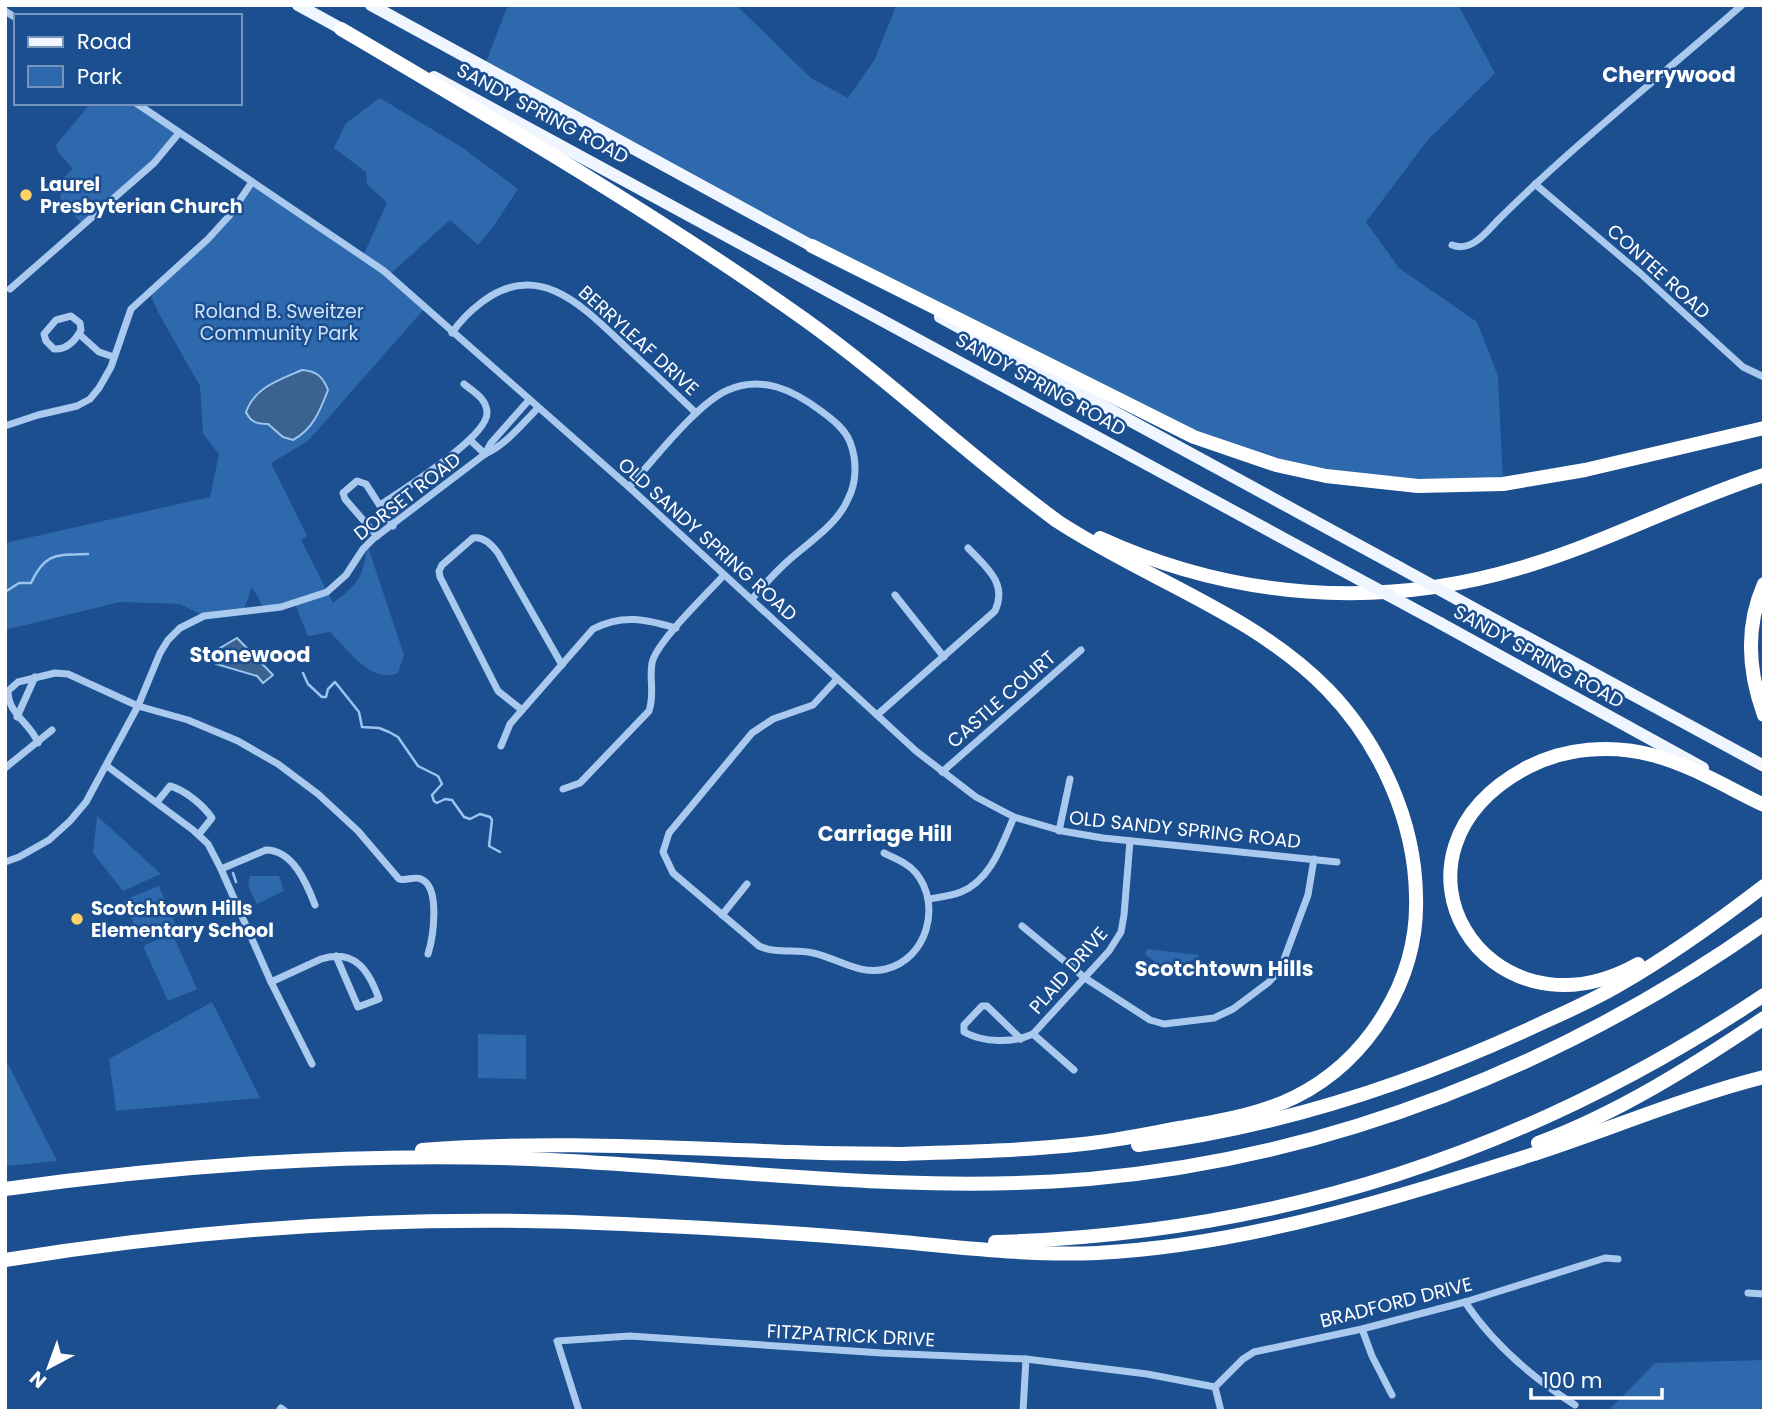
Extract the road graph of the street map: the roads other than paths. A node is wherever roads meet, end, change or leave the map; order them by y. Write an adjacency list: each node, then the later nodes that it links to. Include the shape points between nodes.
1 (298, 5): 4 (main road, SANDY SPRING ROAD)
2 (371, 5): 10 (main road, SANDY SPRING ROAD)
3 (1742, 5): 8 (street)
4 (341, 29): 25 (highway, via 757,287 883,380); 56 (main road, SANDY SPRING ROAD, bridge, via 548,137)
5 (139, 105): 6 (street, OLD SANDY SPRING ROAD)
6 (179, 133): 7 (street, OLD SANDY SPRING ROAD); 11 (street, via 154,163)
7 (252, 182): 12 (street, OLD SANDY SPRING ROAD, via 384,271); 14 (street, via 208,239 135,304)
8 (1535, 184): 9 (street, via 1474,242 1463,248); 15 (street, CONTEE ROAD, via 1743,367)
9 (1452, 245)
10 (812, 246): 21 (highway, via 1194,437 1276,465 1326,476 1418,486 1503,484 1586,470); 50 (main road, SANDY SPRING ROAD, bridge)
11 (10, 289)
12 (452, 333): 17 (street, OLD SANDY SPRING ROAD); 19 (street, BERRYLEAF DRIVE, via 476,307 507,287 549,288 587,311)
13 (79, 334): 13 (street, via 80,323 66,315 44,334 54,349 62,349); 14 (street, via 93,348)
14 (114, 357): 20 (street, via 99,388 83,403)
15 (1764, 377)
16 (464, 384): 22 (street, via 481,398 487,415)
17 (530, 400): 18 (street, OLD SANDY SPRING ROAD); 23 (street, DORSET ROAD)
18 (538, 408): 23 (street); 26 (street, OLD SANDY SPRING ROAD)
19 (696, 413): 26 (street); 34 (street, via 729,389 771,385 810,402 850,443 855,477 844,507)
20 (5, 426)
21 (1764, 428)
22 (470, 440): 23 (street); 27 (street)
23 (485, 454): 28 (street, DORSET ROAD)
24 (1764, 475): 25 (highway, via 1522,568 1436,588 1367,594 1281,591 1159,562 1089,533)
25 (1000, 477): 84 (highway, via 1085,540 1278,647 1328,690 1371,749 1404,818 1416,883 1415,928 1403,976 1370,1035 1338,1069 1296,1097 1244,1116 1086,1144)
26 (629, 487): 31 (street, OLD SANDY SPRING ROAD)
27 (380, 505): 28 (street); 29 (street, via 361,480 343,494)
28 (393, 526): 29 (street, DORSET ROAD)
29 (377, 536): 41 (street, DORSET ROAD, via 327,592 281,607 204,616 184,625 164,646)
30 (968, 548): 37 (street, via 997,579 998,603 995,611)
31 (724, 575): 34 (street, OLD SANDY SPRING ROAD); 35 (street)
32 (1764, 583): 44 (highway, via 1754,613 1751,664)
33 (895, 595): 37 (street)
34 (752, 599): 40 (street, OLD SANDY SPRING ROAD)
35 (676, 628): 38 (street, via 644,620 608,621 593,629); 54 (street, via 652,663 649,711 580,783)
36 (1080, 650): 52 (street, CASTLE COURT)
37 (944, 657): 43 (street)
38 (562, 665): 42 (street); 42 (street, via 498,553 486,541 473,538 442,565 440,578 498,691)
39 (35, 677): 41 (street, via 68,674); 45 (street); 45 (street, via 8,691)
40 (837, 679): 43 (street, OLD SANDY SPRING ROAD); 70 (street, via 813,705 773,719 752,733 666,839 663,852 673,873)
41 (138, 706): 49 (street, DORSET ROAD); 73 (street, via 201,725 271,759 347,820 399,879 424,881 434,907)
42 (522, 710): 48 (street)
43 (877, 715): 52 (street, OLD SANDY SPRING ROAD)
44 (1764, 715)
45 (17, 717): 47 (street)
46 (52, 730): 47 (street)
47 (37, 743): 51 (street)
48 (500, 746)
49 (107, 766): 55 (street); 63 (street, DORSET ROAD, via 86,802 60,831)
50 (1764, 766)
51 (5, 768)
52 (942, 772): 57 (street, OLD SANDY SPRING ROAD)
53 (1070, 779): 58 (street)
54 (563, 789)
55 (157, 802): 59 (street); 59 (street, via 170,786 178,788 212,818)
56 (1764, 803): 67 (highway, via 1653,755 1615,749 1564,754 1536,763 1499,785 1471,812 1454,845 1450,881 1458,918 1490,960 1522,979 1563,986 1634,967)
57 (1014, 817): 58 (street, OLD SANDY SPRING ROAD); 68 (street, via 982,877 960,892)
58 (1059, 831): 60 (street, OLD SANDY SPRING ROAD)
59 (199, 834): 65 (street)
60 (1130, 841): 62 (street, OLD SANDY SPRING ROAD); 75 (street, PLAID DRIVE, via 1121,932)
61 (884, 853): 68 (street, via 911,868)
62 (1314, 859): 64 (street, OLD SANDY SPRING ROAD); 75 (street, via 1308,895 1284,963 1269,982 1228,1013 1160,1023)
63 (5, 862)
64 (1337, 862)
65 (221, 869): 69 (street, via 274,850 304,879); 76 (street)
66 (747, 884): 70 (street)
67 (1764, 886): 84 (highway, via 1617,986 1458,1061 1357,1097 1261,1123 1131,1146 1025,1155)
68 (929, 899): 70 (street, via 928,924 919,945 897,964 880,970 850,967 812,953 766,949)
69 (315, 905)
70 (722, 915)
71 (1764, 925): 85 (highway, via 1634,1007 1531,1060 1366,1123 1214,1161 1091,1179 970,1184 546,1160)
72 (1022, 926): 75 (street)
73 (428, 954)
74 (336, 956): 74 (street, via 358,1007 379,999 363,968 354,960); 76 (street)
75 (1085, 978): 79 (street, PLAID DRIVE)
76 (271, 982): 81 (street)
77 (1764, 995): 88 (highway, via 1668,1056 1558,1113 1443,1160 1334,1194 1223,1220 1099,1237 972,1243)
78 (1764, 1018): 87 (highway, via 1682,1071 1586,1122)
79 (1033, 1034): 80 (street); 82 (street)
80 (1021, 1040): 80 (street, via 981,1037 964,1032 964,1025 987,1006)
81 (312, 1064)
82 (1074, 1070)
83 (1764, 1077): 87 (highway)
84 (896, 1154): 85 (highway, via 548,1145 468,1146)
85 (323, 1160): 86 (highway, via 145,1172)
86 (5, 1189)
87 (1412, 1190): 88 (highway, via 1281,1228 1100,1252 993,1251)
88 (889, 1241): 90 (highway, via 622,1224 432,1222 234,1231)
89 (1618, 1259): 93 (street, BRADFORD DRIVE, via 1597,1260)
90 (5, 1260)
91 (1748, 1293): 92 (street)
92 (1764, 1294)
93 (1465, 1302): 94 (street, BRADFORD DRIVE); 98 (street, via 1520,1364)
94 (1362, 1329): 96 (street, BRADFORD DRIVE, via 1254,1352); 97 (street)
95 (1026, 1359): 96 (street, FITZPATRICK DRIVE); 99 (street, FITZPATRICK DRIVE, via 639,1337 557,1341); 100 (street)
96 (1215, 1387): 101 (street)
97 (1392, 1395)
98 (1575, 1405)
99 (579, 1411)
100 (1023, 1411)
101 (1221, 1411)

